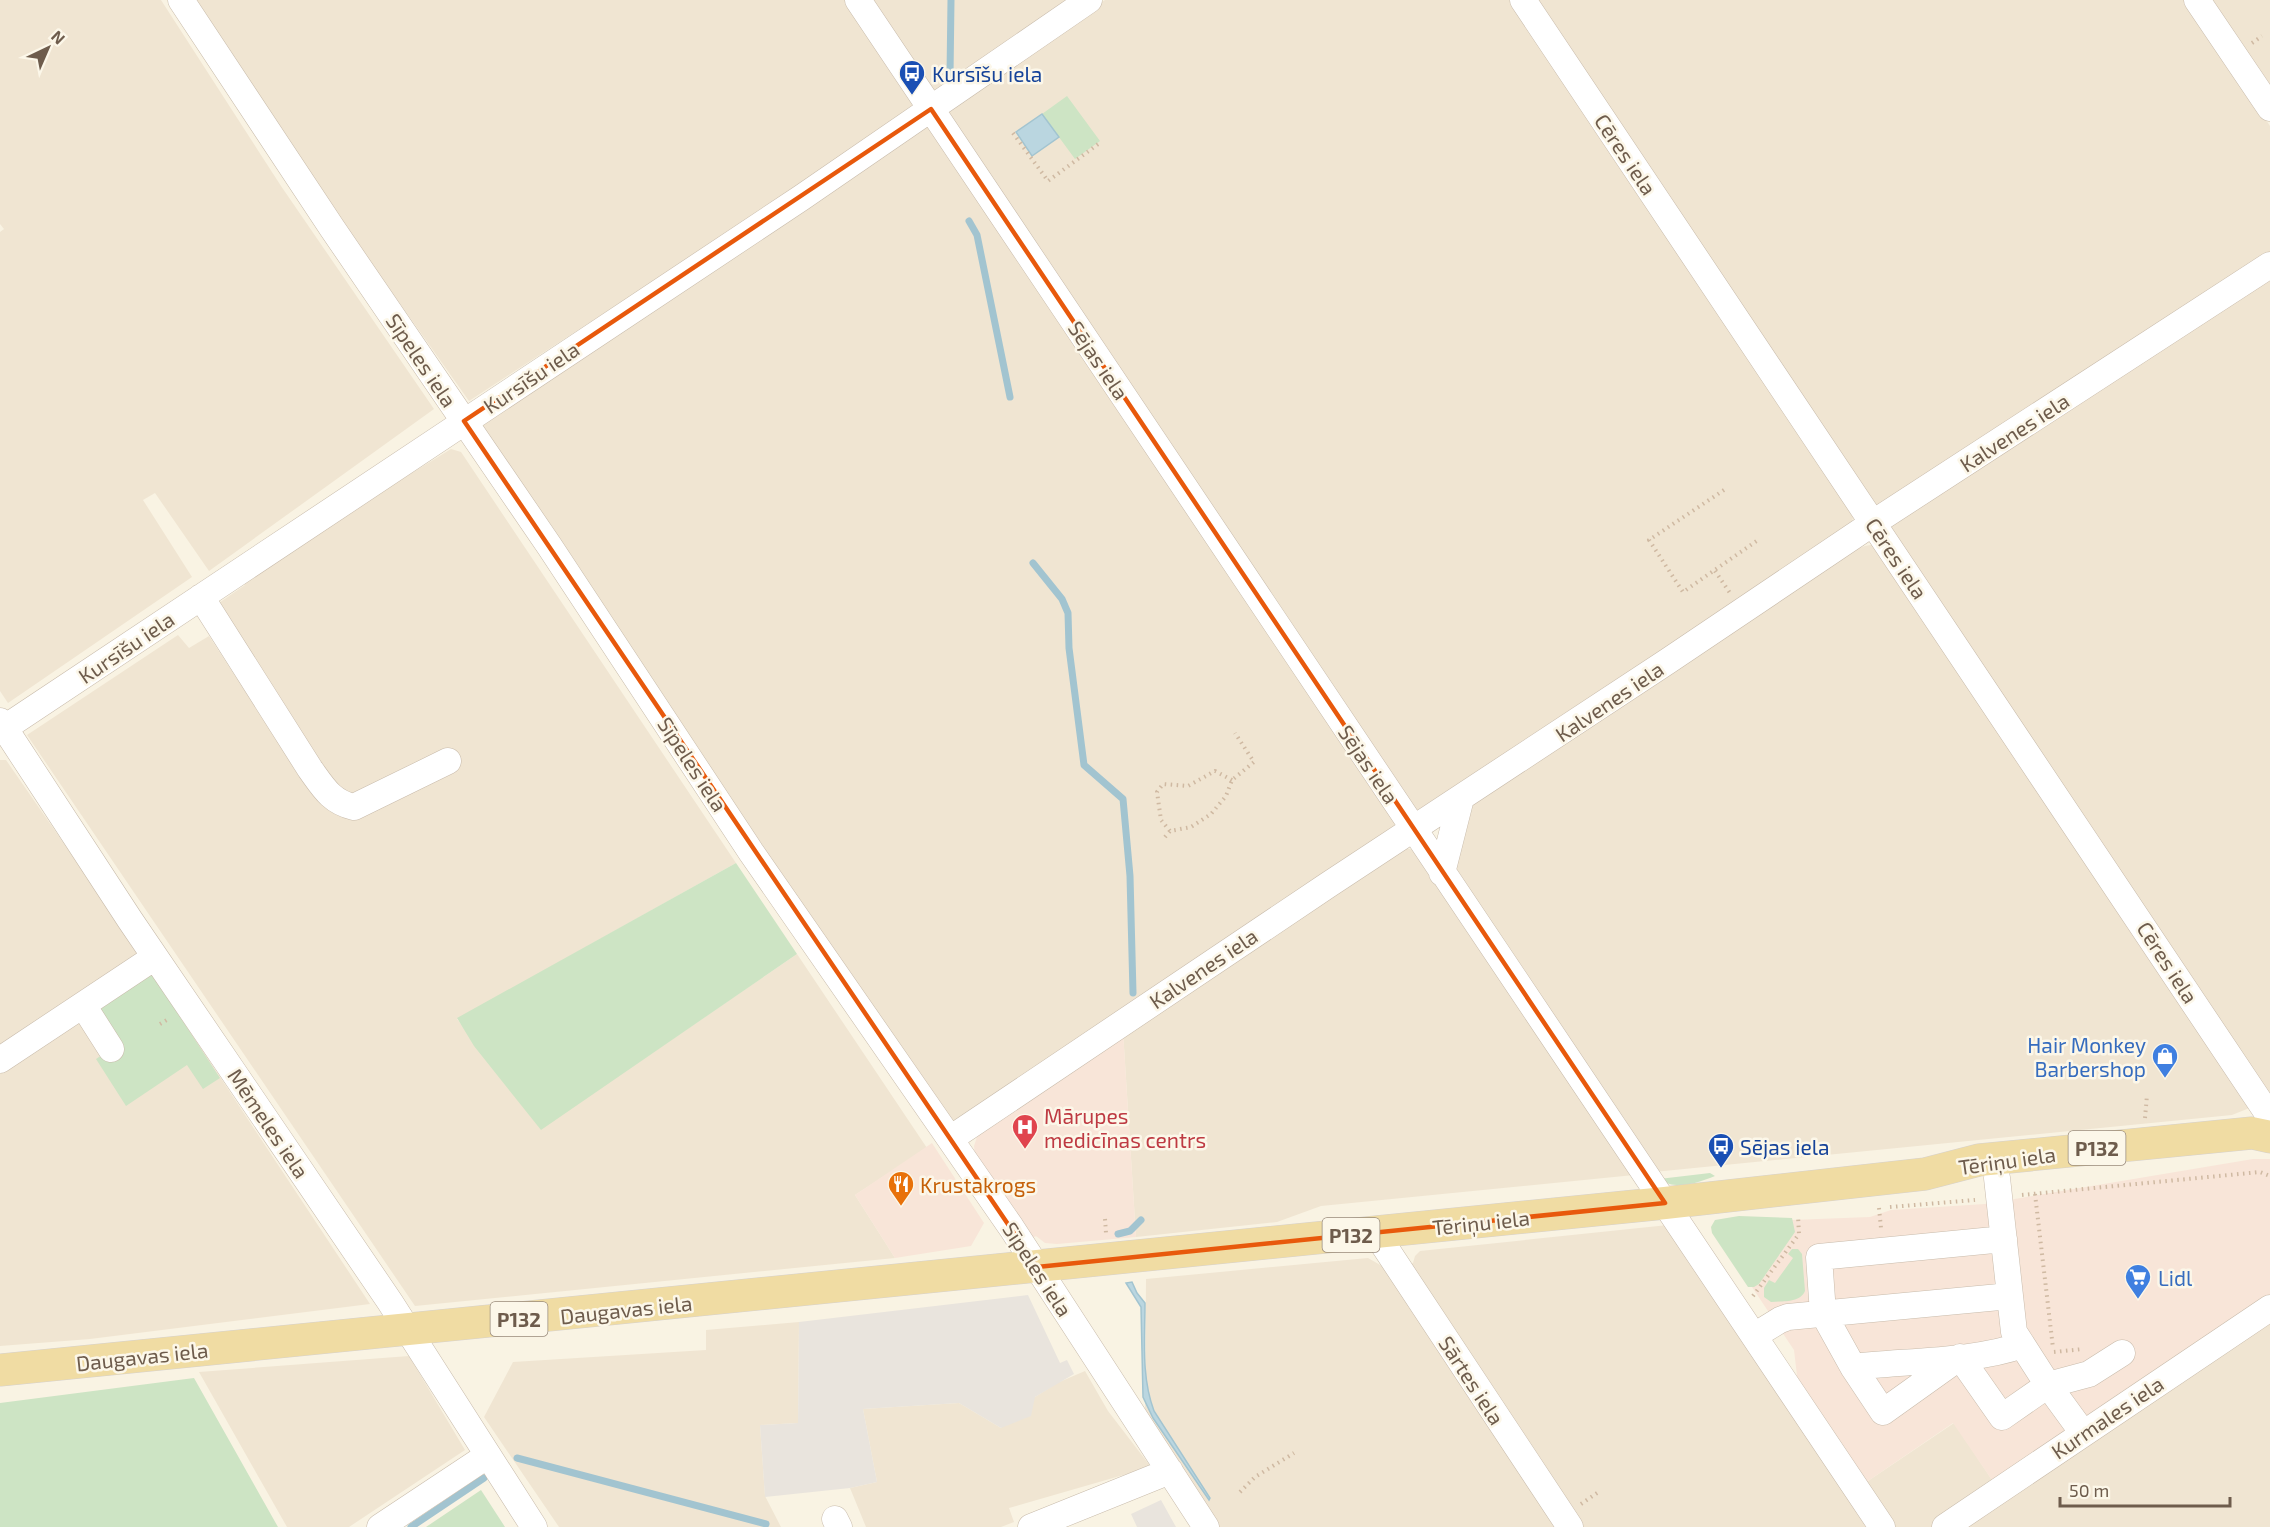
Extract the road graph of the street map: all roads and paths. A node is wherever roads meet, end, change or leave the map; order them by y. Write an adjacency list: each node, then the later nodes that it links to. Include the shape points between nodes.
1 (181, 0): 11 (street, Sīpeles iela)
2 (858, 0): 7 (street, Sējas iela)
3 (1089, 0): 7 (street, Kursīšu iela)
4 (1523, 0): 13 (street, Cēres iela)
5 (2197, 0): 6 (street)
6 (2270, 108)
7 (931, 109): 11 (street, Kursīšu iela); 21 (street, Sējas iela)
8 (1013, 133): 9 (path, via 1048,181)
9 (1101, 142)
10 (2270, 265): 13 (street, Kalvenes iela)
11 (464, 422): 15 (street, Kursīšu iela); 33 (street, Sīpeles iela, via 751,852)
12 (1724, 490): 14 (path, via 1649,540 1683,592)
13 (1873, 523): 20 (street, Kalvenes iela); 30 (street, Cēres iela)
14 (1758, 540)
15 (201, 597): 16 (street, Kursīšu iela); 18 (street, via 310,770 340,804 354,807)
16 (2, 727): 25 (street, Mēmeles iela)
17 (1235, 733): 19 (path, via 1254,762)
18 (448, 760)
19 (1232, 780): 22 (path, via 1226,796 1211,814 1191,827); 22 (path, via 1215,771 1188,786 1163,784 1156,792 1161,820)
20 (1461, 798): 21 (street, Kalvenes iela); 24 (street)
21 (1413, 830): 24 (street, Sējas iela); 33 (street, Kalvenes iela)
22 (1170, 831): 23 (path)
23 (1165, 837)
24 (1442, 873): 38 (street, Sējas iela)
25 (156, 957): 26 (street); 51 (street, Mēmeles iela)
26 (83, 1005): 27 (street); 28 (street)
27 (111, 1049)
28 (0, 1060)
29 (2147, 1095): 31 (path)
30 (2270, 1117)
31 (2146, 1128)
32 (2270, 1137): 35 (main road, Tēriņu iela / P132, via 2252,1133 1979,1160)
33 (950, 1139): 44 (street, Sīpeles iela)
34 (2270, 1147): 36 (main road, Tēriņu iela / P132, via 2244,1153)
35 (1924, 1174): 36 (main road, Tēriņu iela / P132, via 1985,1181); 38 (main road, Tēriņu iela / P132)
36 (1997, 1178): 42 (street)
37 (2035, 1194): 53 (path)
38 (1665, 1203): 40 (main road, Tēriņu iela / P132); 54 (street, Sējas iela)
39 (1798, 1216): 41 (path)
40 (1375, 1232): 44 (main road, Tēriņu iela / P132); 70 (street, Sārtes iela)
41 (1799, 1234): 43 (path); 47 (path)
42 (2004, 1239): 46 (street); 50 (street, via 1819,1257)
43 (1802, 1244)
44 (1037, 1267): 51 (main road, Daugavas iela / P132); 64 (street, Sīpeles iela)
45 (1746, 1288): 47 (path)
46 (2010, 1296): 50 (street); 55 (street, via 2014,1332)
47 (1752, 1297): 48 (path)
48 (1756, 1303)
49 (2270, 1308): 61 (street, Kurmales iela)
50 (1823, 1312): 54 (street, via 1779,1320); 58 (street)
51 (409, 1330): 59 (main road, Daugavas iela / P132); 63 (street, Mēmeles iela)
52 (2058, 1332): 53 (path)
53 (2051, 1333): 60 (path, via 2054,1358)
54 (1754, 1336): 71 (street, Sējas iela)
55 (2022, 1345): 57 (street); 60 (street)
56 (2122, 1353): 60 (street, via 2089,1374)
57 (1960, 1357): 58 (street); 58 (street, via 1883,1412); 60 (street, via 2002,1417)
58 (1853, 1367)
59 (0, 1370)
60 (2048, 1385): 61 (street)
61 (2083, 1433): 72 (street, Kurmales iela)
62 (1294, 1453): 65 (path, via 1255,1477)
63 (487, 1456): 66 (street); 67 (street, Mēmeles iela)
64 (1170, 1471): 68 (street); 69 (street, Sīpeles iela)
65 (1240, 1492)
66 (380, 1527)
67 (534, 1527)
68 (1031, 1527)
69 (1206, 1527)
70 (1570, 1527)
71 (1882, 1527)
72 (1945, 1527)

